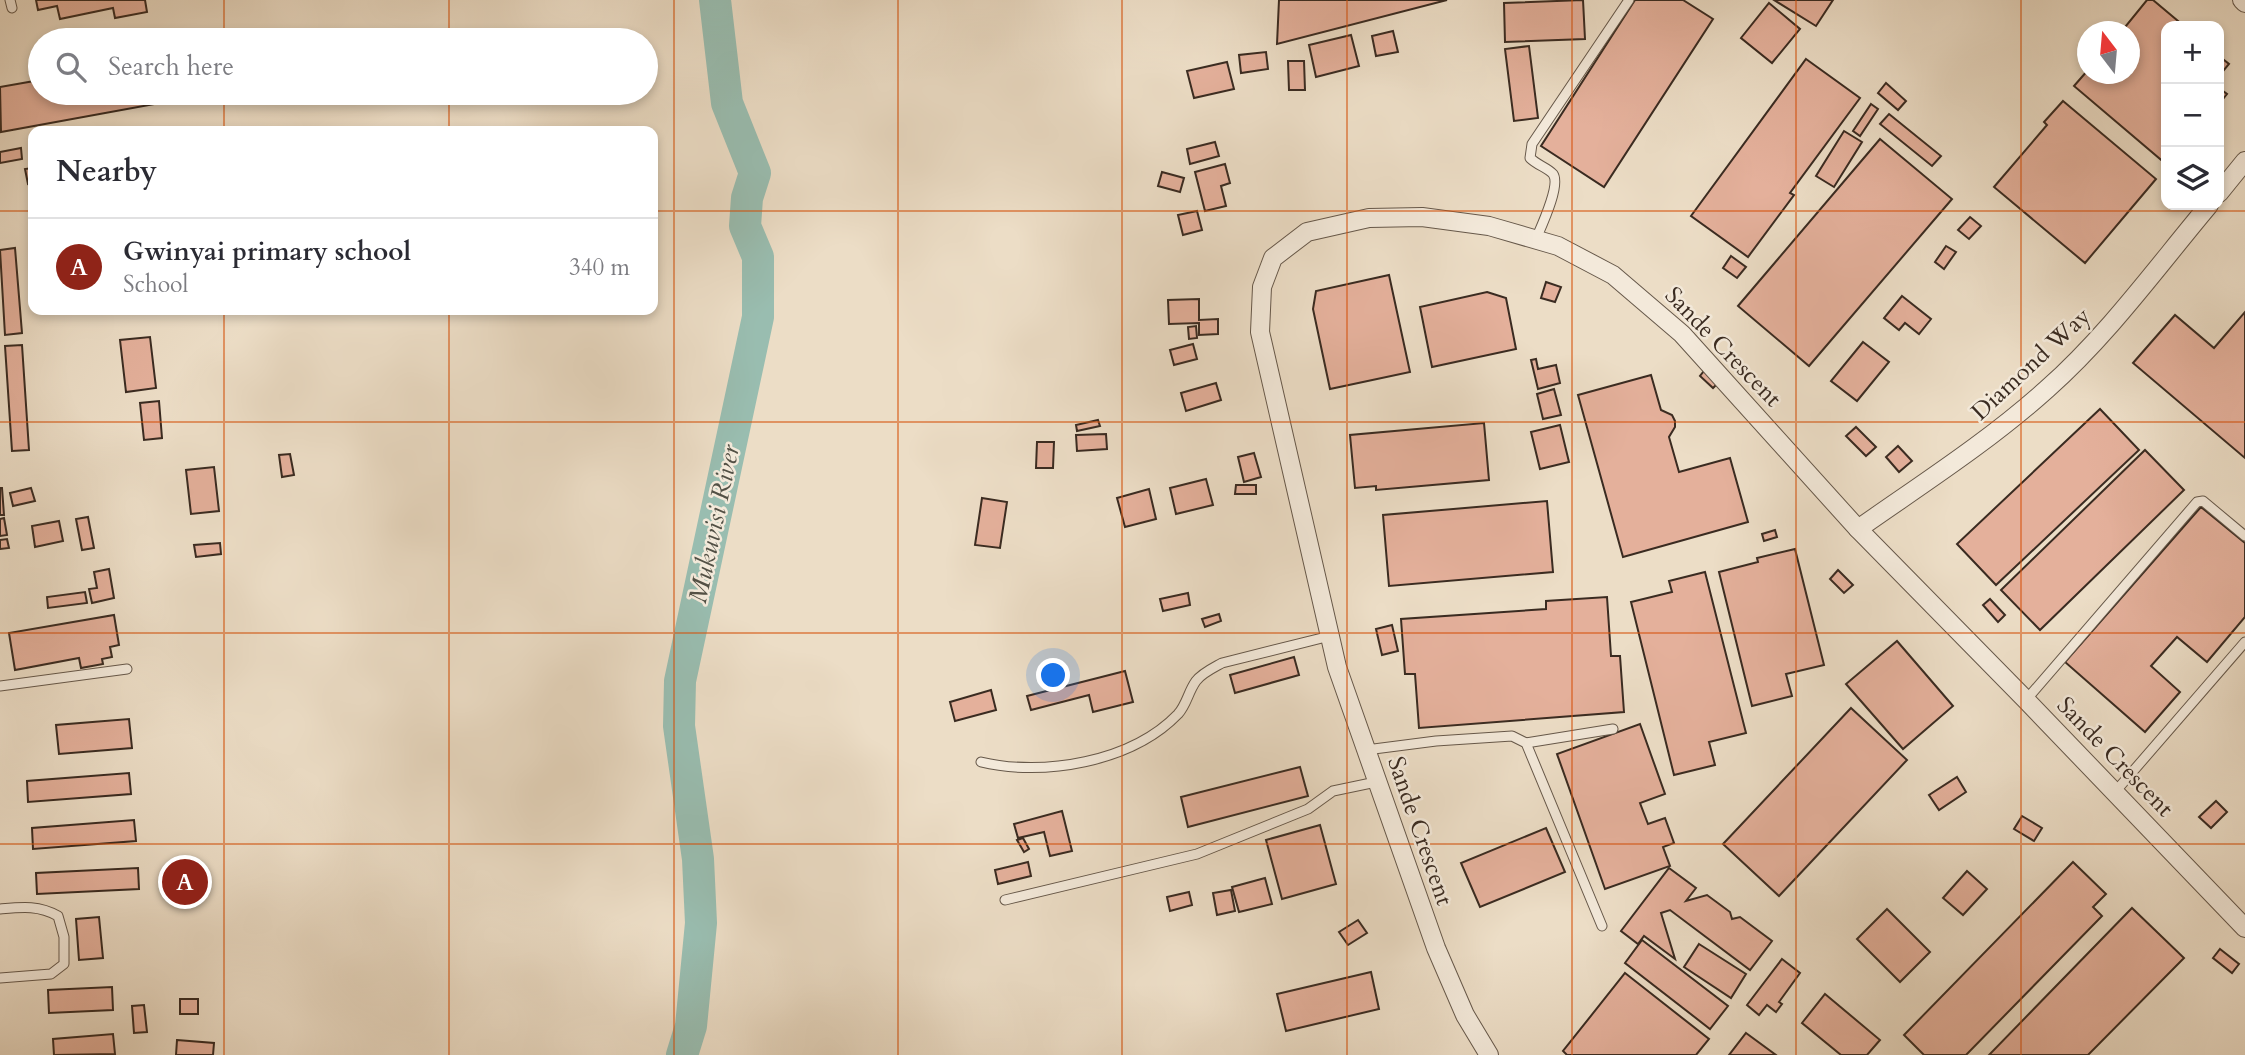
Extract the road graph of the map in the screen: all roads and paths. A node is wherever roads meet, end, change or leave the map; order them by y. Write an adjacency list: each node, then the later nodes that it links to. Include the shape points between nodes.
1 (1629, 0): 5 (lane, via 1532,144 1530,158 1556,180)
2 (2245, 161): 3 (street)
3 (2224, 187)
4 (2205, 210): 6 (street, Diamond Way, via 2107,328 2049,388 1987,440)
5 (1536, 239): 6 (street, Sande Crescent, via 1614,275 1682,334); 8 (street, Sande Crescent, via 1489,226 1422,217 1368,218 1307,232 1273,258 1262,287 1260,332)
6 (1858, 529): 12 (street, Sande Crescent)
7 (2245, 536): 12 (lane, via 2203,501 2197,502)
8 (1330, 636): 15 (street, Sande Crescent); 16 (lane, via 1208,670 1175,716 1128,748 1033,770)
9 (2245, 642): 18 (lane)
10 (127, 668): 11 (lane)
11 (0, 686)
12 (2026, 700): 18 (street, Sande Crescent)
13 (1613, 729): 14 (lane)
14 (1526, 743): 15 (lane, via 1512,736); 21 (lane)
15 (1366, 751): 17 (street, Sande Crescent)
16 (981, 762)
17 (1376, 782): 19 (lane, via 1333,791 1308,809 1198,854); 24 (street, Sande Crescent, via 1436,948 1465,1016)
18 (2115, 792): 22 (street, Sande Crescent)
19 (1005, 900)
20 (0, 909): 23 (lane, via 33,906 47,910 58,916 64,937 64,964 51,975)
21 (1602, 926)
22 (2245, 928)
23 (0, 978)
24 (1489, 1055)

